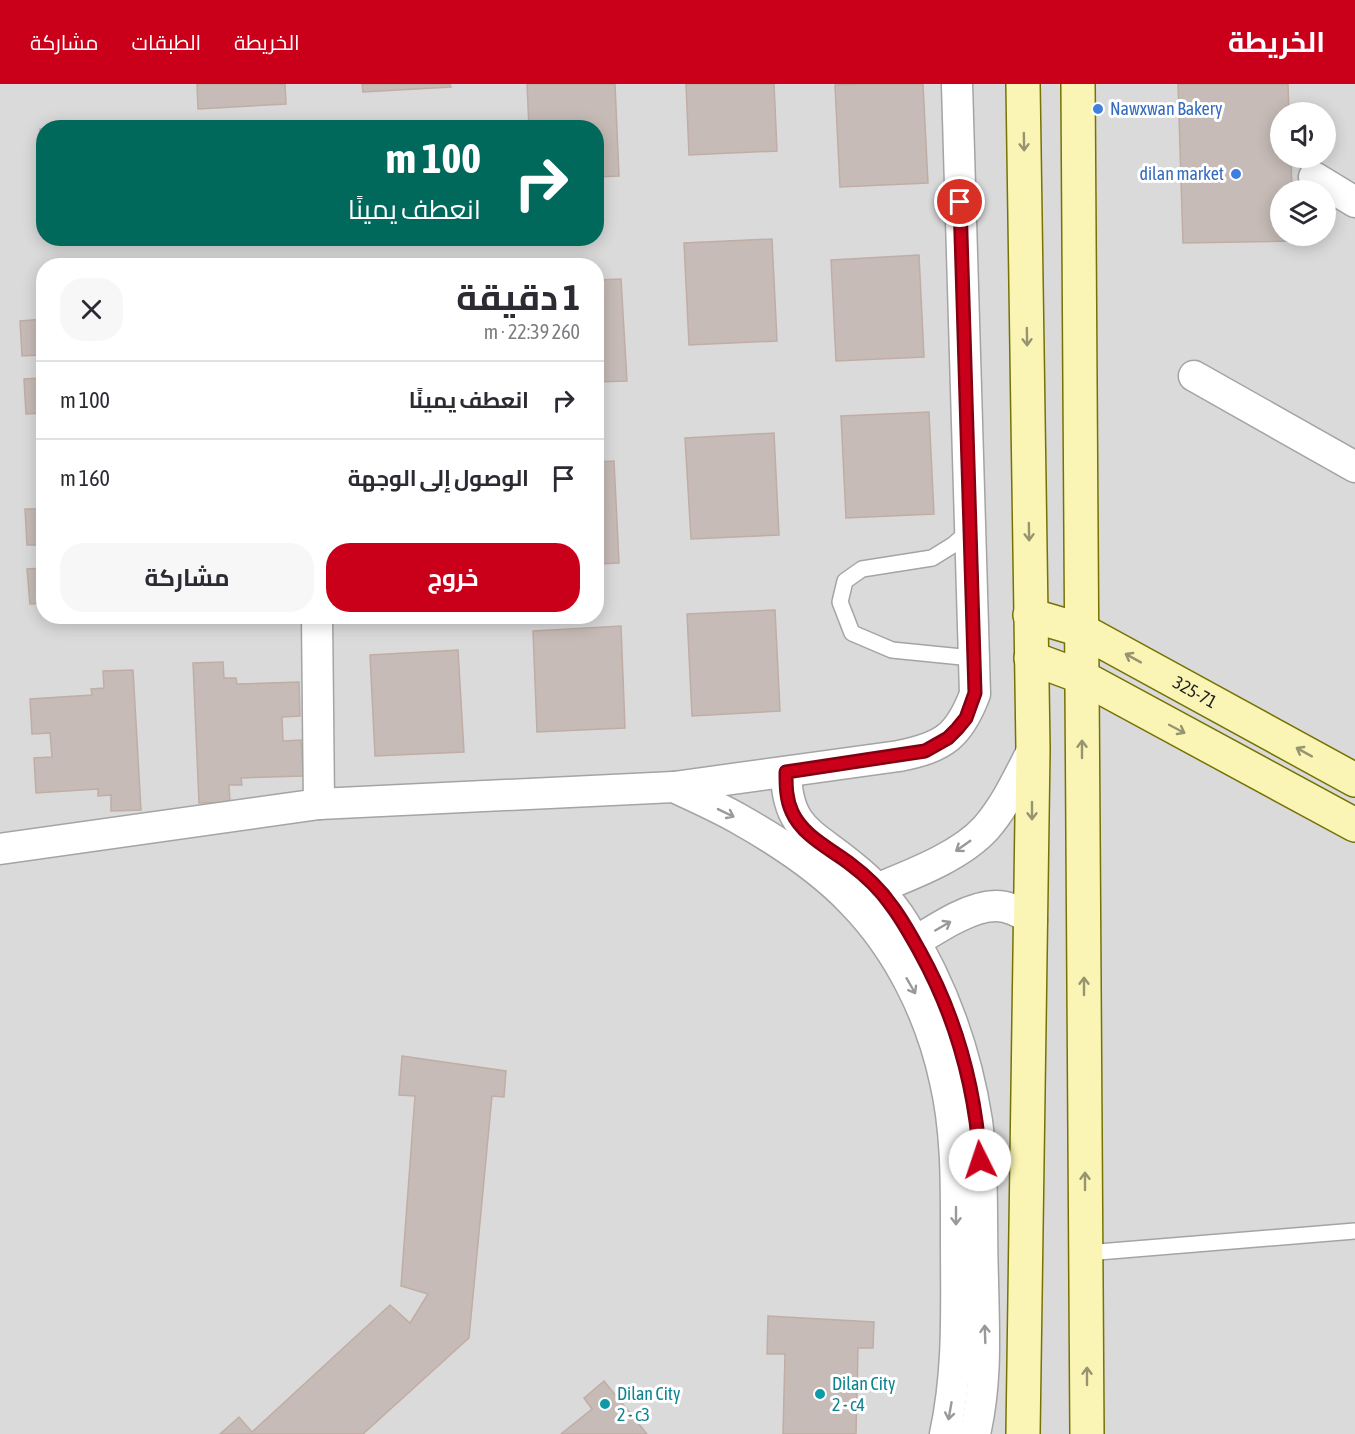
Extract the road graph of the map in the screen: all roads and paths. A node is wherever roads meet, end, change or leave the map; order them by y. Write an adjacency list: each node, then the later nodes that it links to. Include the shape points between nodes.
1 (957, 84): 8 (street)
2 (1023, 84): 9 (main road, one-way to 9)
3 (1078, 84): 11 (main road)
4 (1314, 177): 5 (street)
5 (1355, 202)
6 (1194, 376): 7 (street)
7 (1355, 467)
8 (969, 531): 12 (street); 12 (lane, via 932,558 862,569 845,581 840,602 852,633 892,650)
9 (1030, 615): 11 (main road, 325-71); 13 (main road)
10 (317, 624): 19 (street)
11 (1081, 630): 14 (main road); 17 (main road, 325-71, one-way to 11)
12 (972, 658): 16 (street, via 975,693 966,718 948,738 916,753)
13 (1031, 658): 14 (main road); 15 (main road)
14 (1082, 677): 20 (main road, one-way to 20); 28 (main road, one-way to 14)
15 (1033, 749): 22 (street, one-way to 22, via 1004,804 985,829 961,849); 24 (main road, one-way to 24)
16 (786, 772): 18 (street); 22 (street, via 786,793 792,813 804,830)
17 (1355, 780)
18 (674, 787): 19 (street); 23 (street, one-way to 23, via 778,843)
19 (319, 804): 21 (street)
20 (1355, 825)
21 (0, 849)
22 (878, 888): 23 (street); 25 (street, via 892,905)
23 (851, 900): 25 (street, via 880,936)
24 (1032, 920): 25 (street, one-way to 24, via 980,908 1016,910); 31 (main road)
25 (904, 949): 26 (street, via 916,995)
26 (964, 1126): 29 (street, one-way to 29, via 956,1201 957,1343); 30 (street, one-way to 26, via 985,1345 982,1197)
27 (1355, 1231): 28 (lane)
28 (1086, 1253): 32 (main road, one-way to 28)
29 (945, 1434)
30 (975, 1434)
31 (1023, 1434)
32 (1087, 1434)

